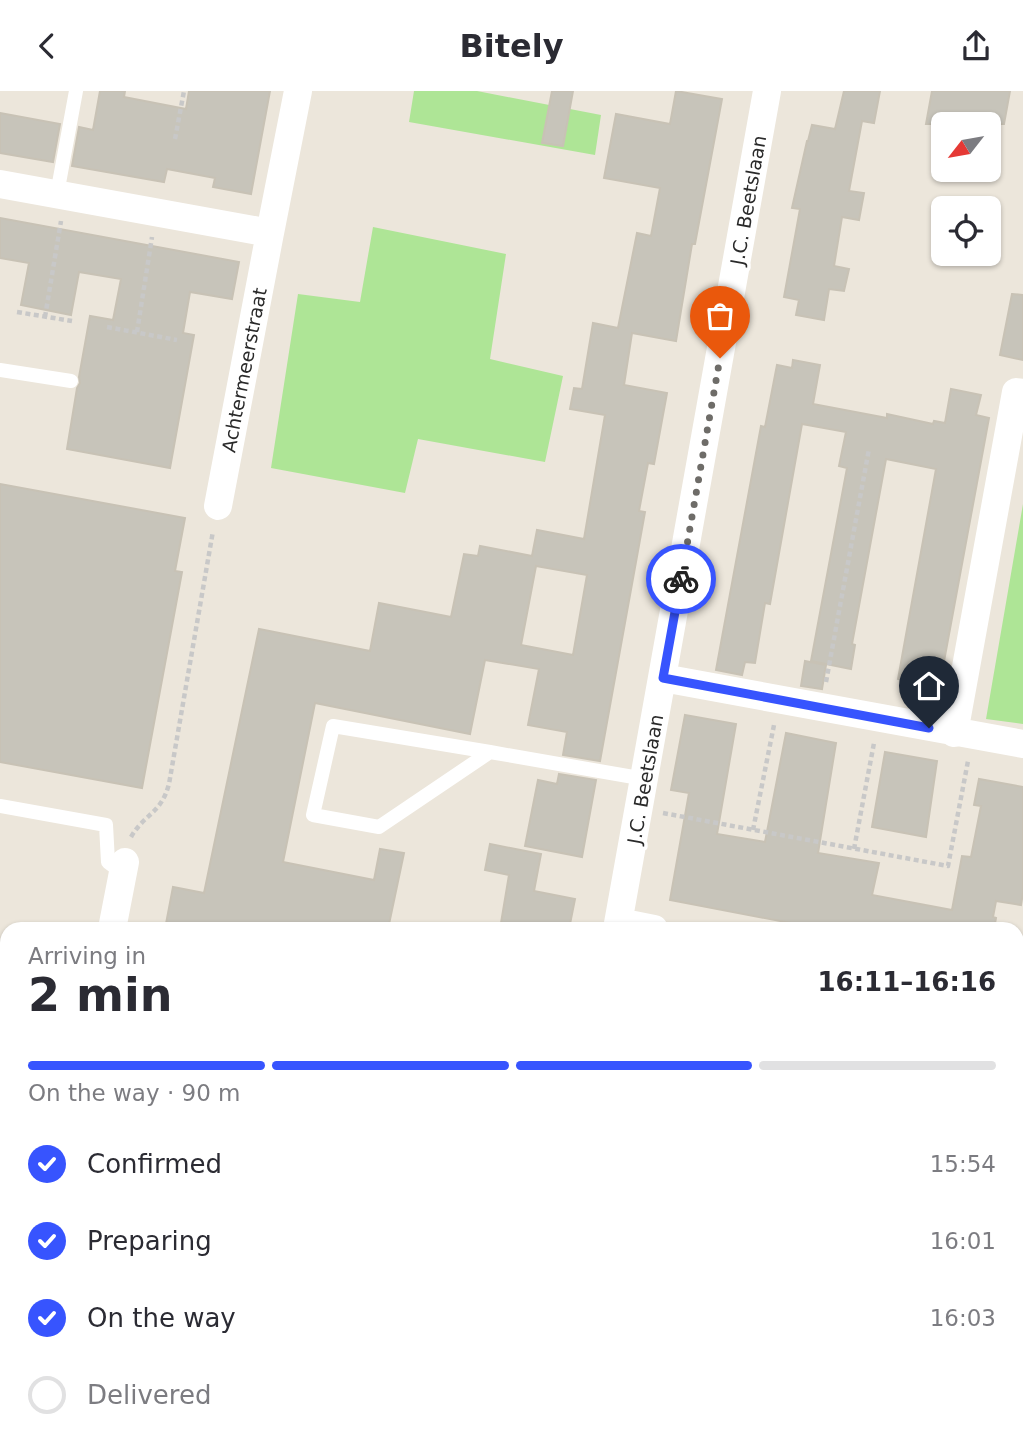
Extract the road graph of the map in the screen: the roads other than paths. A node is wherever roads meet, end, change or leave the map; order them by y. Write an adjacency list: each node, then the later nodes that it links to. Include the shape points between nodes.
1 (76, 91): 5 (lane)
2 (298, 91): 6 (street, Achtermeerstraat)
3 (767, 91): 11 (street, J.C. Beetslaan)
4 (0, 184): 5 (street)
5 (61, 195): 6 (street)
6 (270, 233): 10 (street, Achtermeerstraat)
7 (0, 370): 8 (lane)
8 (71, 381)
9 (1023, 393): 12 (street, via 1016,392)
10 (218, 506)
11 (663, 678): 12 (street); 15 (street, J.C. Beetslaan)
12 (963, 734): 13 (street)
13 (1023, 744)
14 (490, 752): 14 (lane, via 379,827 313,815 333,726); 15 (lane)
15 (645, 779): 19 (street, J.C. Beetslaan)
16 (0, 806): 17 (lane, via 106,825 107,863)
17 (124, 867): 18 (street)
18 (113, 922)
19 (619, 922)

